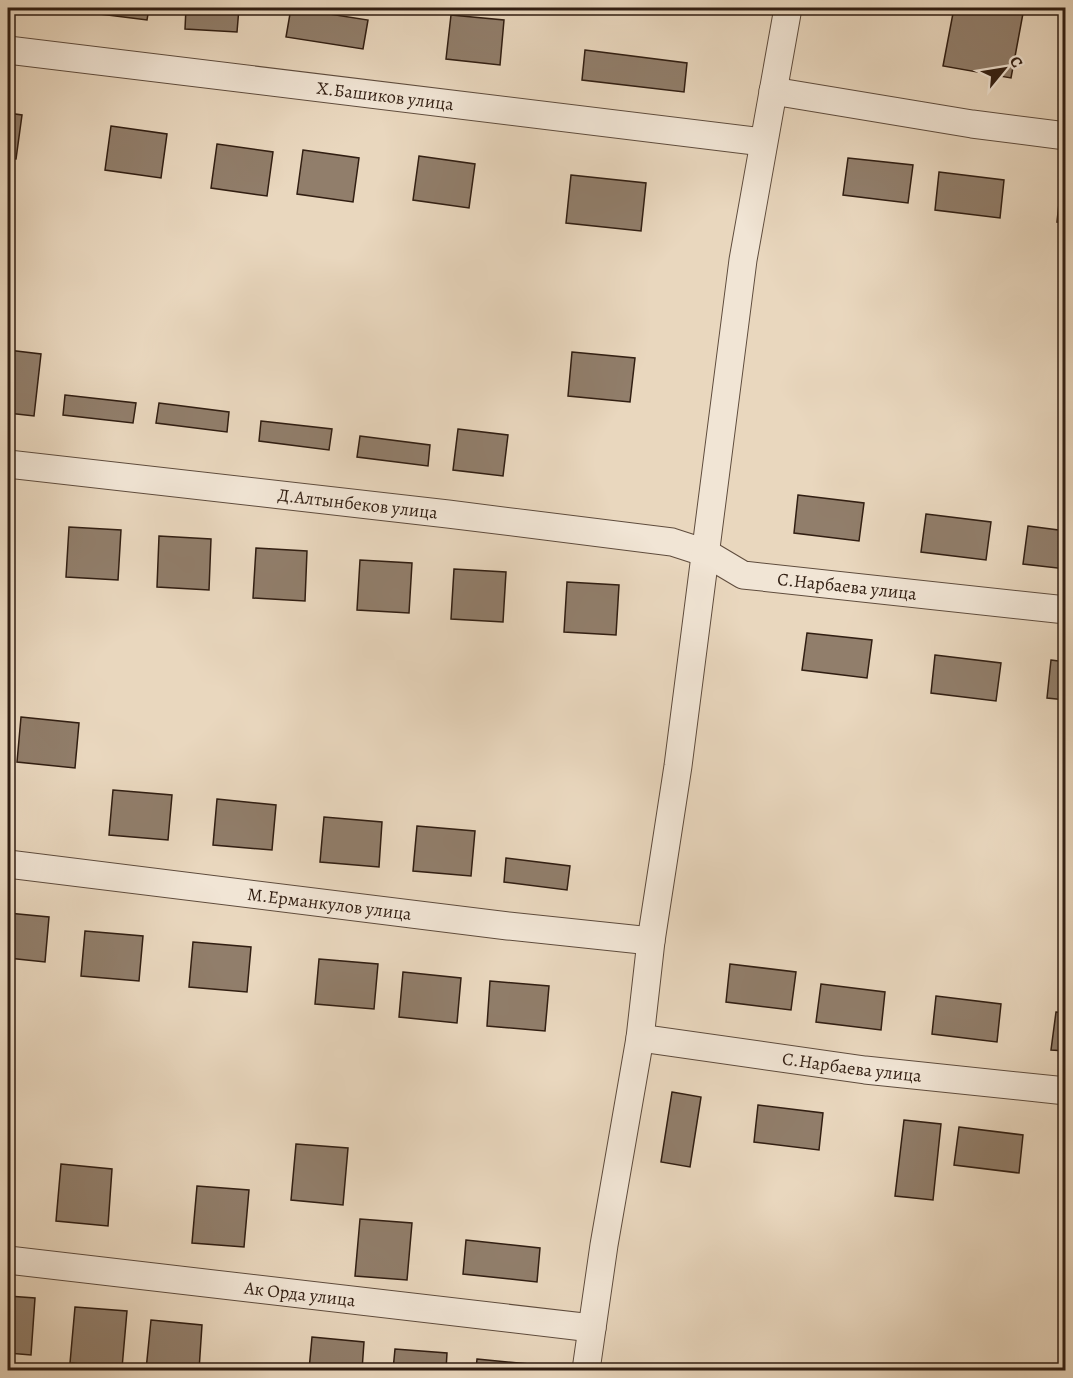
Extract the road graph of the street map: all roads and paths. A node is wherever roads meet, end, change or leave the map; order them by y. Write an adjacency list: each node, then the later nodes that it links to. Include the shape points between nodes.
1 (788, 8): 3 (street)
2 (8, 50): 5 (street, Х.Башиков улица)
3 (772, 91): 4 (street); 5 (street)
4 (1065, 136)
5 (763, 142): 7 (street, via 743,260)
6 (8, 464): 7 (street, Д.Алтынбеков улица, via 649,539)
7 (706, 553): 8 (street, С.Нарбаева улица, via 743,575); 10 (street)
8 (1065, 610)
9 (8, 864): 10 (street, М.Ерманкулов улица)
10 (651, 941): 11 (street)
11 (640, 1038): 12 (street, С.Нарбаева улица, via 866,1070); 14 (street)
12 (1065, 1091)
13 (8, 1260): 14 (street, Ак Орда улица)
14 (592, 1328): 15 (street)
15 (586, 1371)

